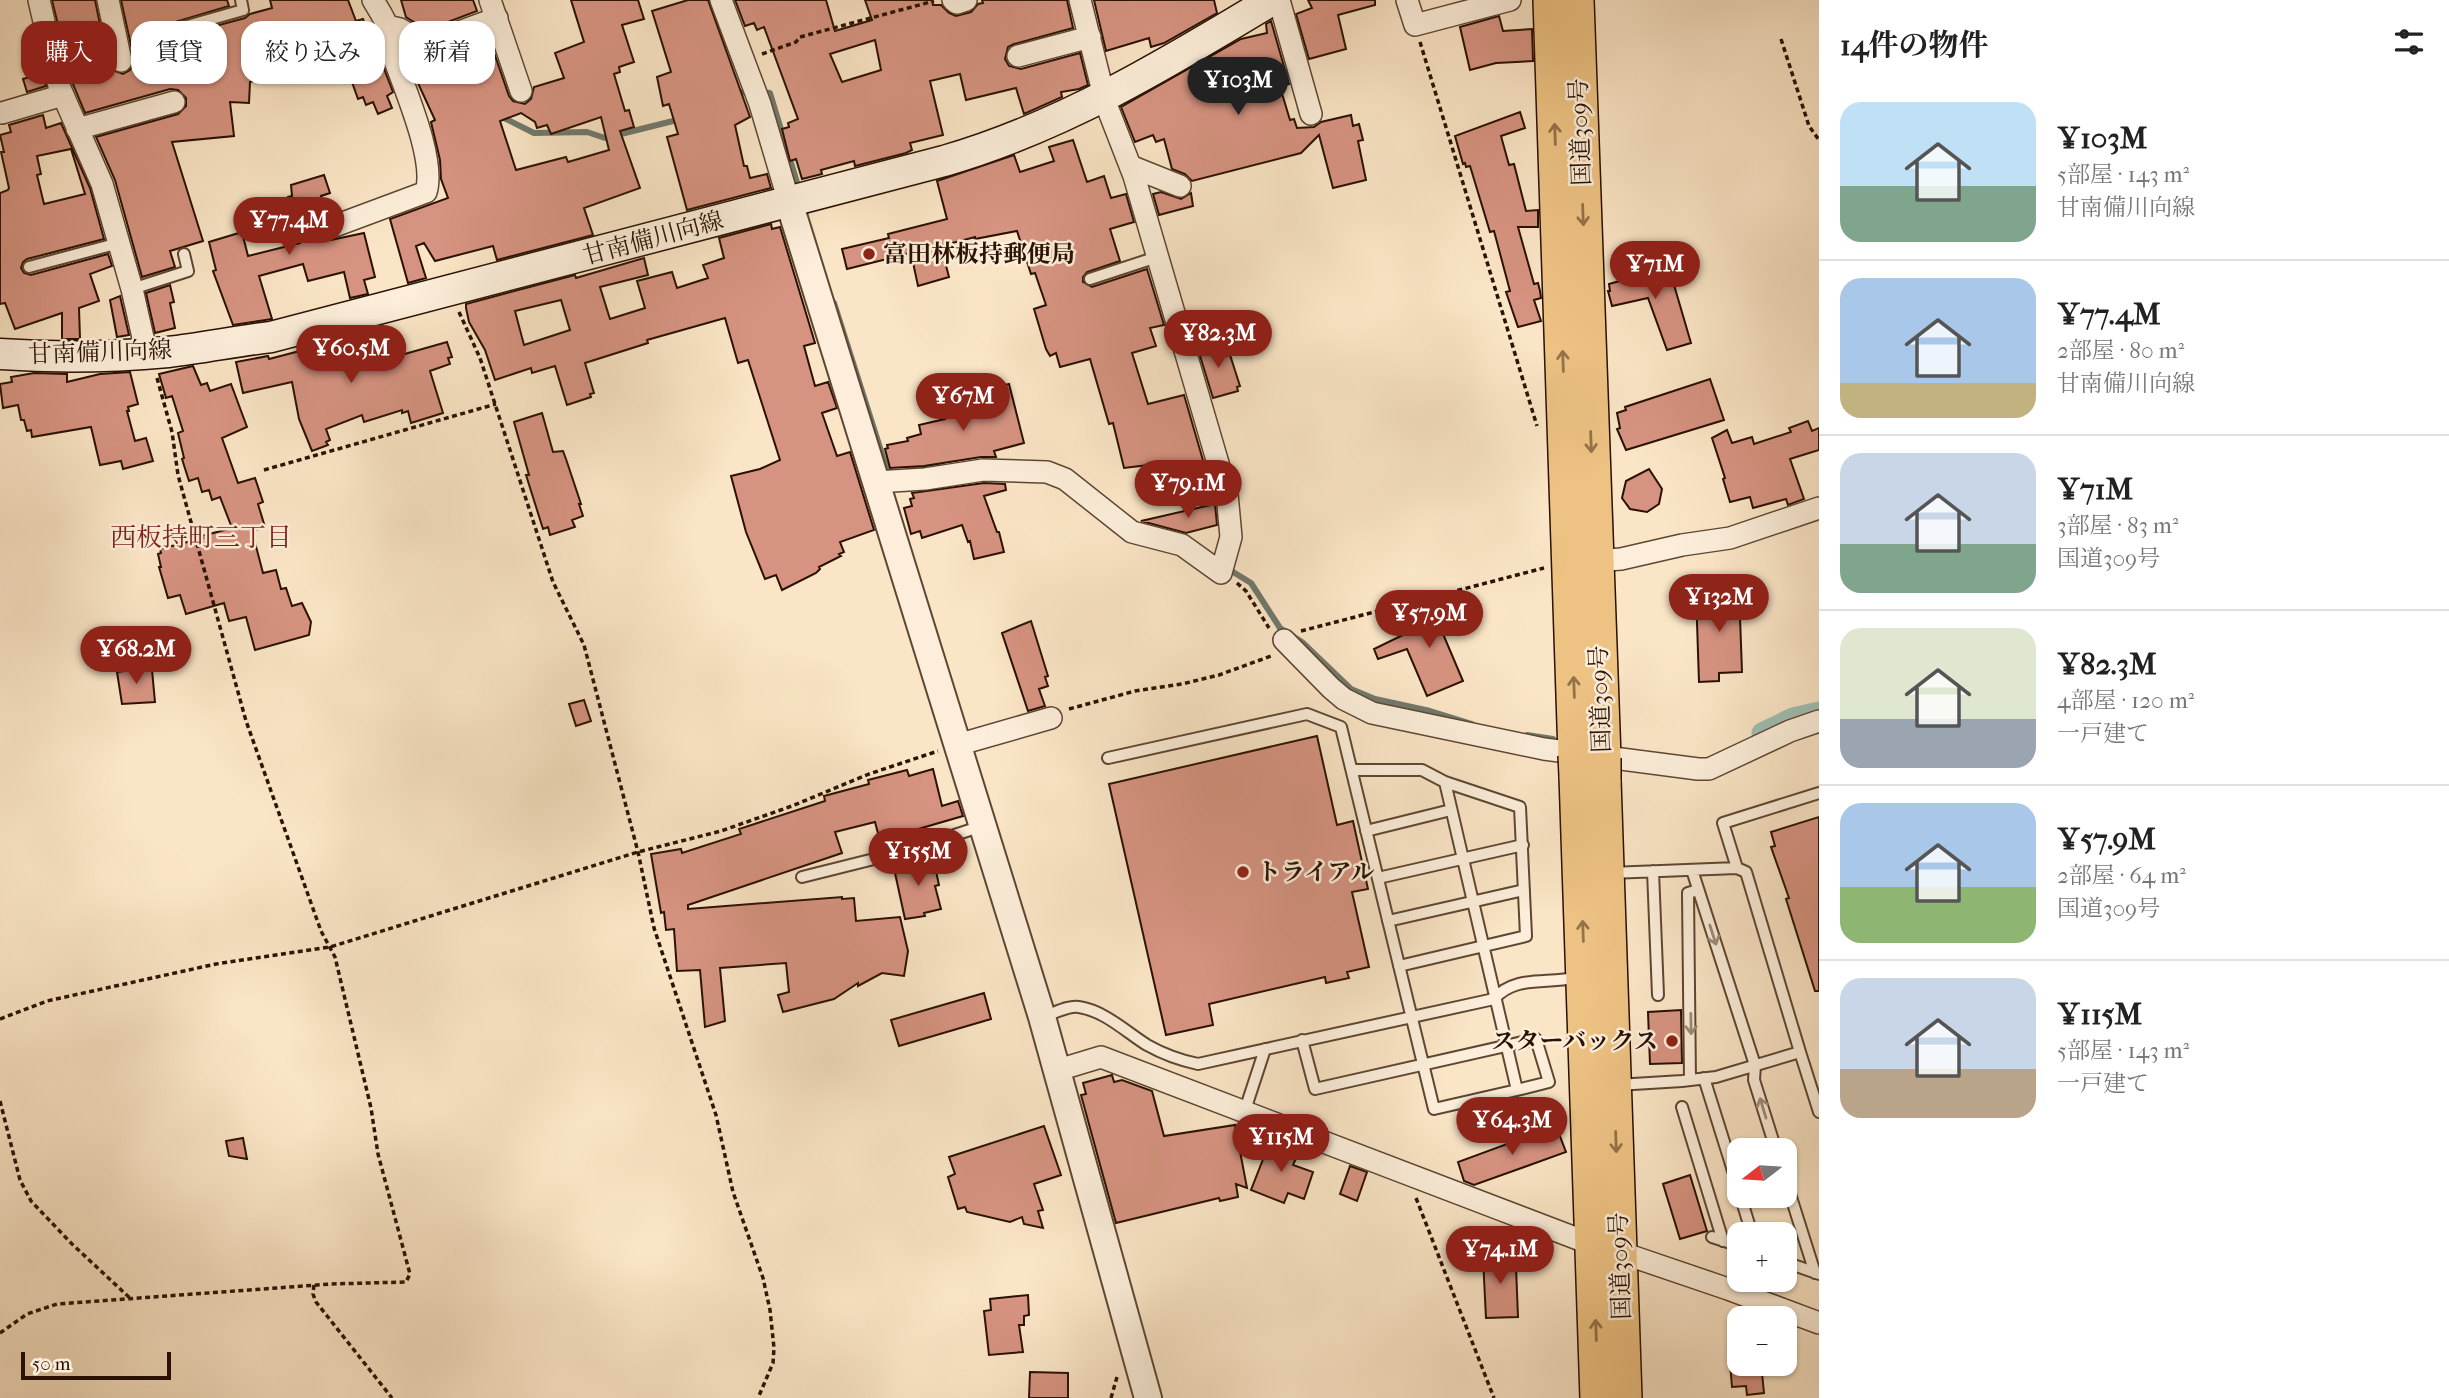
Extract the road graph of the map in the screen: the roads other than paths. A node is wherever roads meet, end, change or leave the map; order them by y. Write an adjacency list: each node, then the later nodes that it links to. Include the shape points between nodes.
1 (39, 0): 22 (street)
2 (108, 0): 20 (street)
3 (241, 0): 16 (lane, via 243,10)
4 (373, 0): 17 (street)
5 (721, 0): 30 (street, via 760,104)
6 (953, 0): 7 (street)
7 (966, 0)
8 (1080, 0): 18 (street)
9 (1272, 0): 23 (main road, 甘南備川向線)
10 (1279, 0): 26 (street)
11 (1407, 0): 12 (street, via 1415,25)
12 (1510, 0)
13 (1550, 0): 48 (highway, 国道309号, one-way to 13)
14 (1576, 0): 42 (highway, 国道309号, one-way to 42)
15 (494, 9): 17 (street, via 426,44); 21 (street)
16 (204, 21)
17 (387, 26): 31 (street, via 423,144 428,185 426,192)
18 (1090, 37): 19 (street); 23 (street)
19 (1018, 56)
20 (121, 61)
21 (521, 91)
22 (63, 95): 25 (street); 27 (street)
23 (1104, 95): 28 (street); 30 (main road, 甘南備川向線, via 985,149)
24 (174, 102): 27 (street)
25 (2, 114)
26 (1311, 114)
27 (77, 129): 32 (street, via 102,184)
28 (1130, 166): 29 (street); 34 (street)
29 (1180, 186)
30 (789, 202): 38 (main road, 甘南備川向線, via 271,337); 40 (street)
31 (332, 226)
32 (119, 243): 35 (lane); 37 (street)
33 (184, 254): 37 (lane, via 188,271)
34 (1157, 257): 36 (lane); 40 (street, via 1227,494 1231,537 1222,573 1182,545 1132,532 1065,479 1047,472 983,470)
35 (29, 267)
36 (1090, 279)
37 (132, 289): 38 (street)
38 (149, 352): 39 (main road, 甘南備川向線)
39 (0, 354)
40 (876, 482): 46 (street)
41 (1819, 508): 42 (street, via 1730,538)
42 (1595, 561): 48 (highway, 国道309号)
43 (1284, 640): 48 (street, via 1344,699 1372,713 1544,749)
44 (1051, 718): 46 (street)
45 (1819, 721): 48 (street, via 1709,769)
46 (957, 745): 53 (street)
47 (1108, 758): 49 (lane, via 1307,714 1341,727)
48 (1589, 763): 60 (highway, 国道309号); 69 (highway, 国道309号, one-way to 48)
49 (1352, 770): 50 (lane, via 1422,770); 54 (lane)
50 (1445, 782): 52 (lane); 55 (lane, via 1521,807)
51 (1819, 793): 57 (lane, via 1723,823)
52 (1451, 810): 54 (lane); 56 (lane)
53 (982, 825): 61 (lane, via 906,851); 73 (street)
54 (1366, 831): 62 (lane)
55 (1523, 845): 56 (lane); 63 (lane)
56 (1463, 858): 62 (lane); 65 (lane)
57 (1737, 868): 58 (lane); 77 (lane, via 1746,872)
58 (1692, 870): 59 (lane); 64 (lane)
59 (1648, 872): 60 (lane); 70 (lane)
60 (1606, 873): 83 (highway, 国道309号)
61 (802, 877)
62 (1378, 878): 66 (lane)
63 (1524, 891): 65 (lane); 67 (lane, via 1526,936)
64 (1698, 891): 78 (lane, one-way to 78); 82 (lane, one-way to 82, via 1688,893)
65 (1474, 902): 66 (lane); 67 (lane)
66 (1388, 921): 68 (lane)
67 (1483, 947): 68 (lane); 71 (lane)
68 (1399, 967): 72 (lane)
69 (1585, 975): 71 (lane, via 1504,988); 92 (highway, 国道309号)
70 (1658, 995)
71 (1494, 999): 72 (lane); 75 (lane)
72 (1411, 1016): 74 (lane); 79 (lane)
73 (1042, 1017): 76 (lane, via 1079,1007 1112,1020 1175,1059 1198,1064); 80 (street)
74 (1302, 1040): 76 (lane); 79 (lane, via 1315,1089)
75 (1506, 1047): 79 (lane); 84 (lane); 84 (lane, via 1536,1040 1549,1082)
76 (1265, 1049): 86 (lane)
77 (1800, 1052): 78 (lane); 87 (lane)
78 (1755, 1065): 81 (lane); 88 (lane, one-way to 78, via 1754,1080)
79 (1423, 1066): 84 (lane, via 1434,1109)
80 (1058, 1070): 86 (street, via 1101,1057); 96 (street)
81 (1704, 1078): 82 (lane); 89 (lane)
82 (1690, 1080): 83 (lane)
83 (1614, 1085): 92 (highway, 国道309号, one-way to 92)
84 (1517, 1090)
85 (1682, 1107): 91 (lane, via 1717,1239)
86 (1245, 1110): 92 (street)
87 (1819, 1112)
88 (1772, 1138)
89 (1727, 1152)
90 (1795, 1208): 94 (lane)
91 (1727, 1242)
92 (1606, 1250): 95 (street); 97 (highway, 国道309号, one-way to 92); 98 (highway, 国道309号)
93 (1797, 1266): 94 (lane)
94 (1817, 1274)
95 (1819, 1323)
96 (1148, 1398)
97 (1598, 1398)
98 (1624, 1398)

